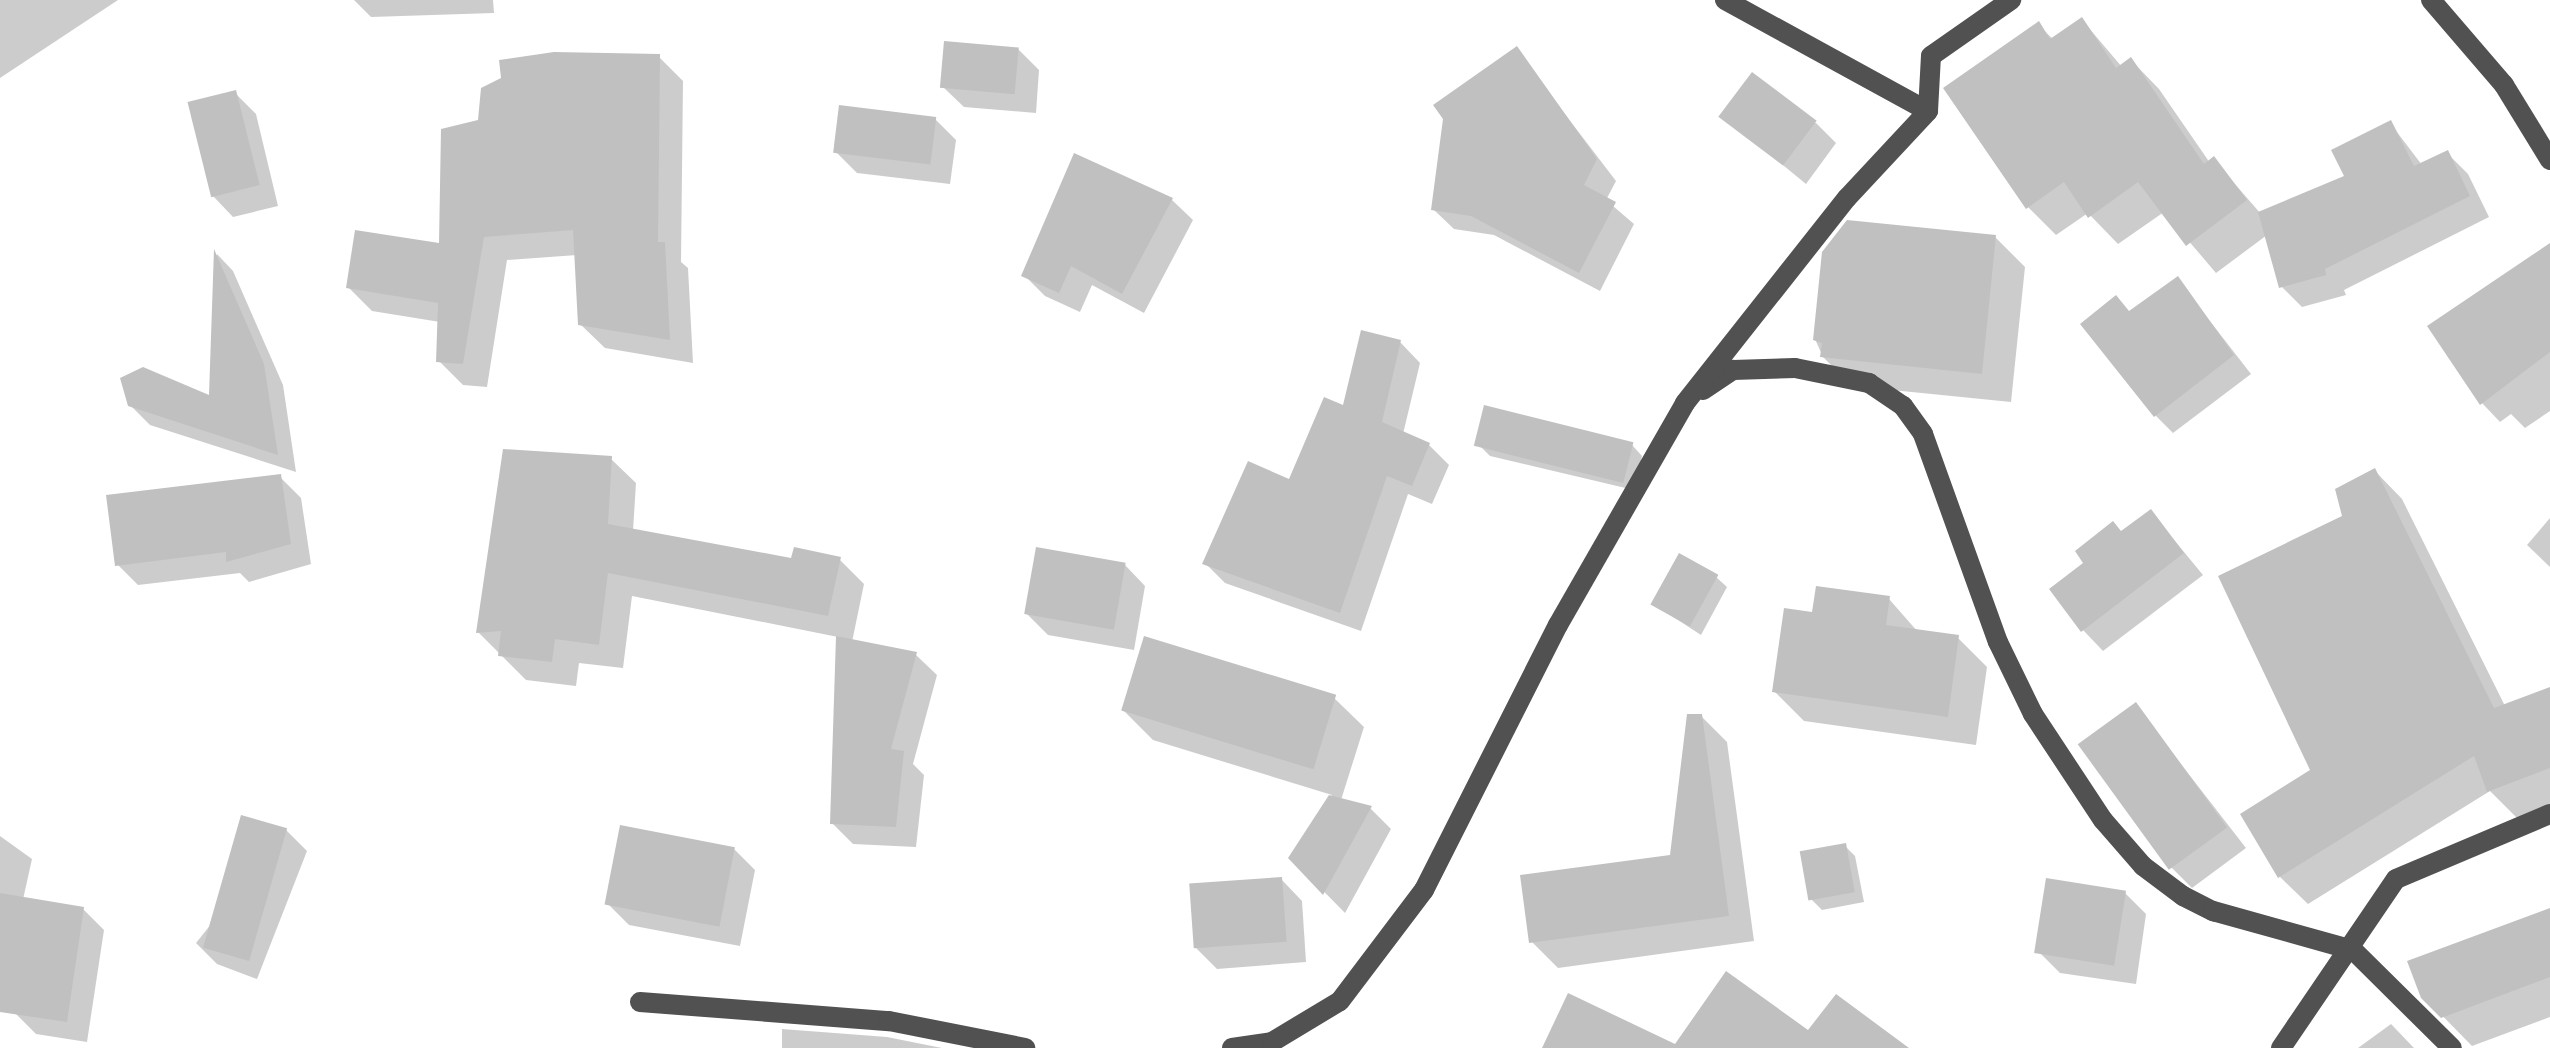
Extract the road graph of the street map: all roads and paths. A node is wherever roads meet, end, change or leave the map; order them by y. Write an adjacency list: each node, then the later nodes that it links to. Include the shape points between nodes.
1 (1725, 0): 4 (street)
2 (2011, 0): 4 (street, via 1931,56)
3 (2431, 0): 5 (street, via 2504,85)
4 (1928, 110): 6 (street, via 1847,198)
5 (2550, 160)
6 (1686, 403): 8 (street, via 1733,370 1795,368 1869,382 1903,406 1923,434 1998,642 2033,714 2103,820 2143,866 2198,904); 11 (street, via 1558,625 1424,890 1340,1001 1272,1042)
7 (2550, 814): 8 (street, via 2396,879)
8 (2353, 950): 12 (street); 13 (street)
9 (640, 1002): 10 (street, via 889,1021)
10 (1026, 1048)
11 (1232, 1048)
12 (2281, 1048)
13 (2452, 1048)

